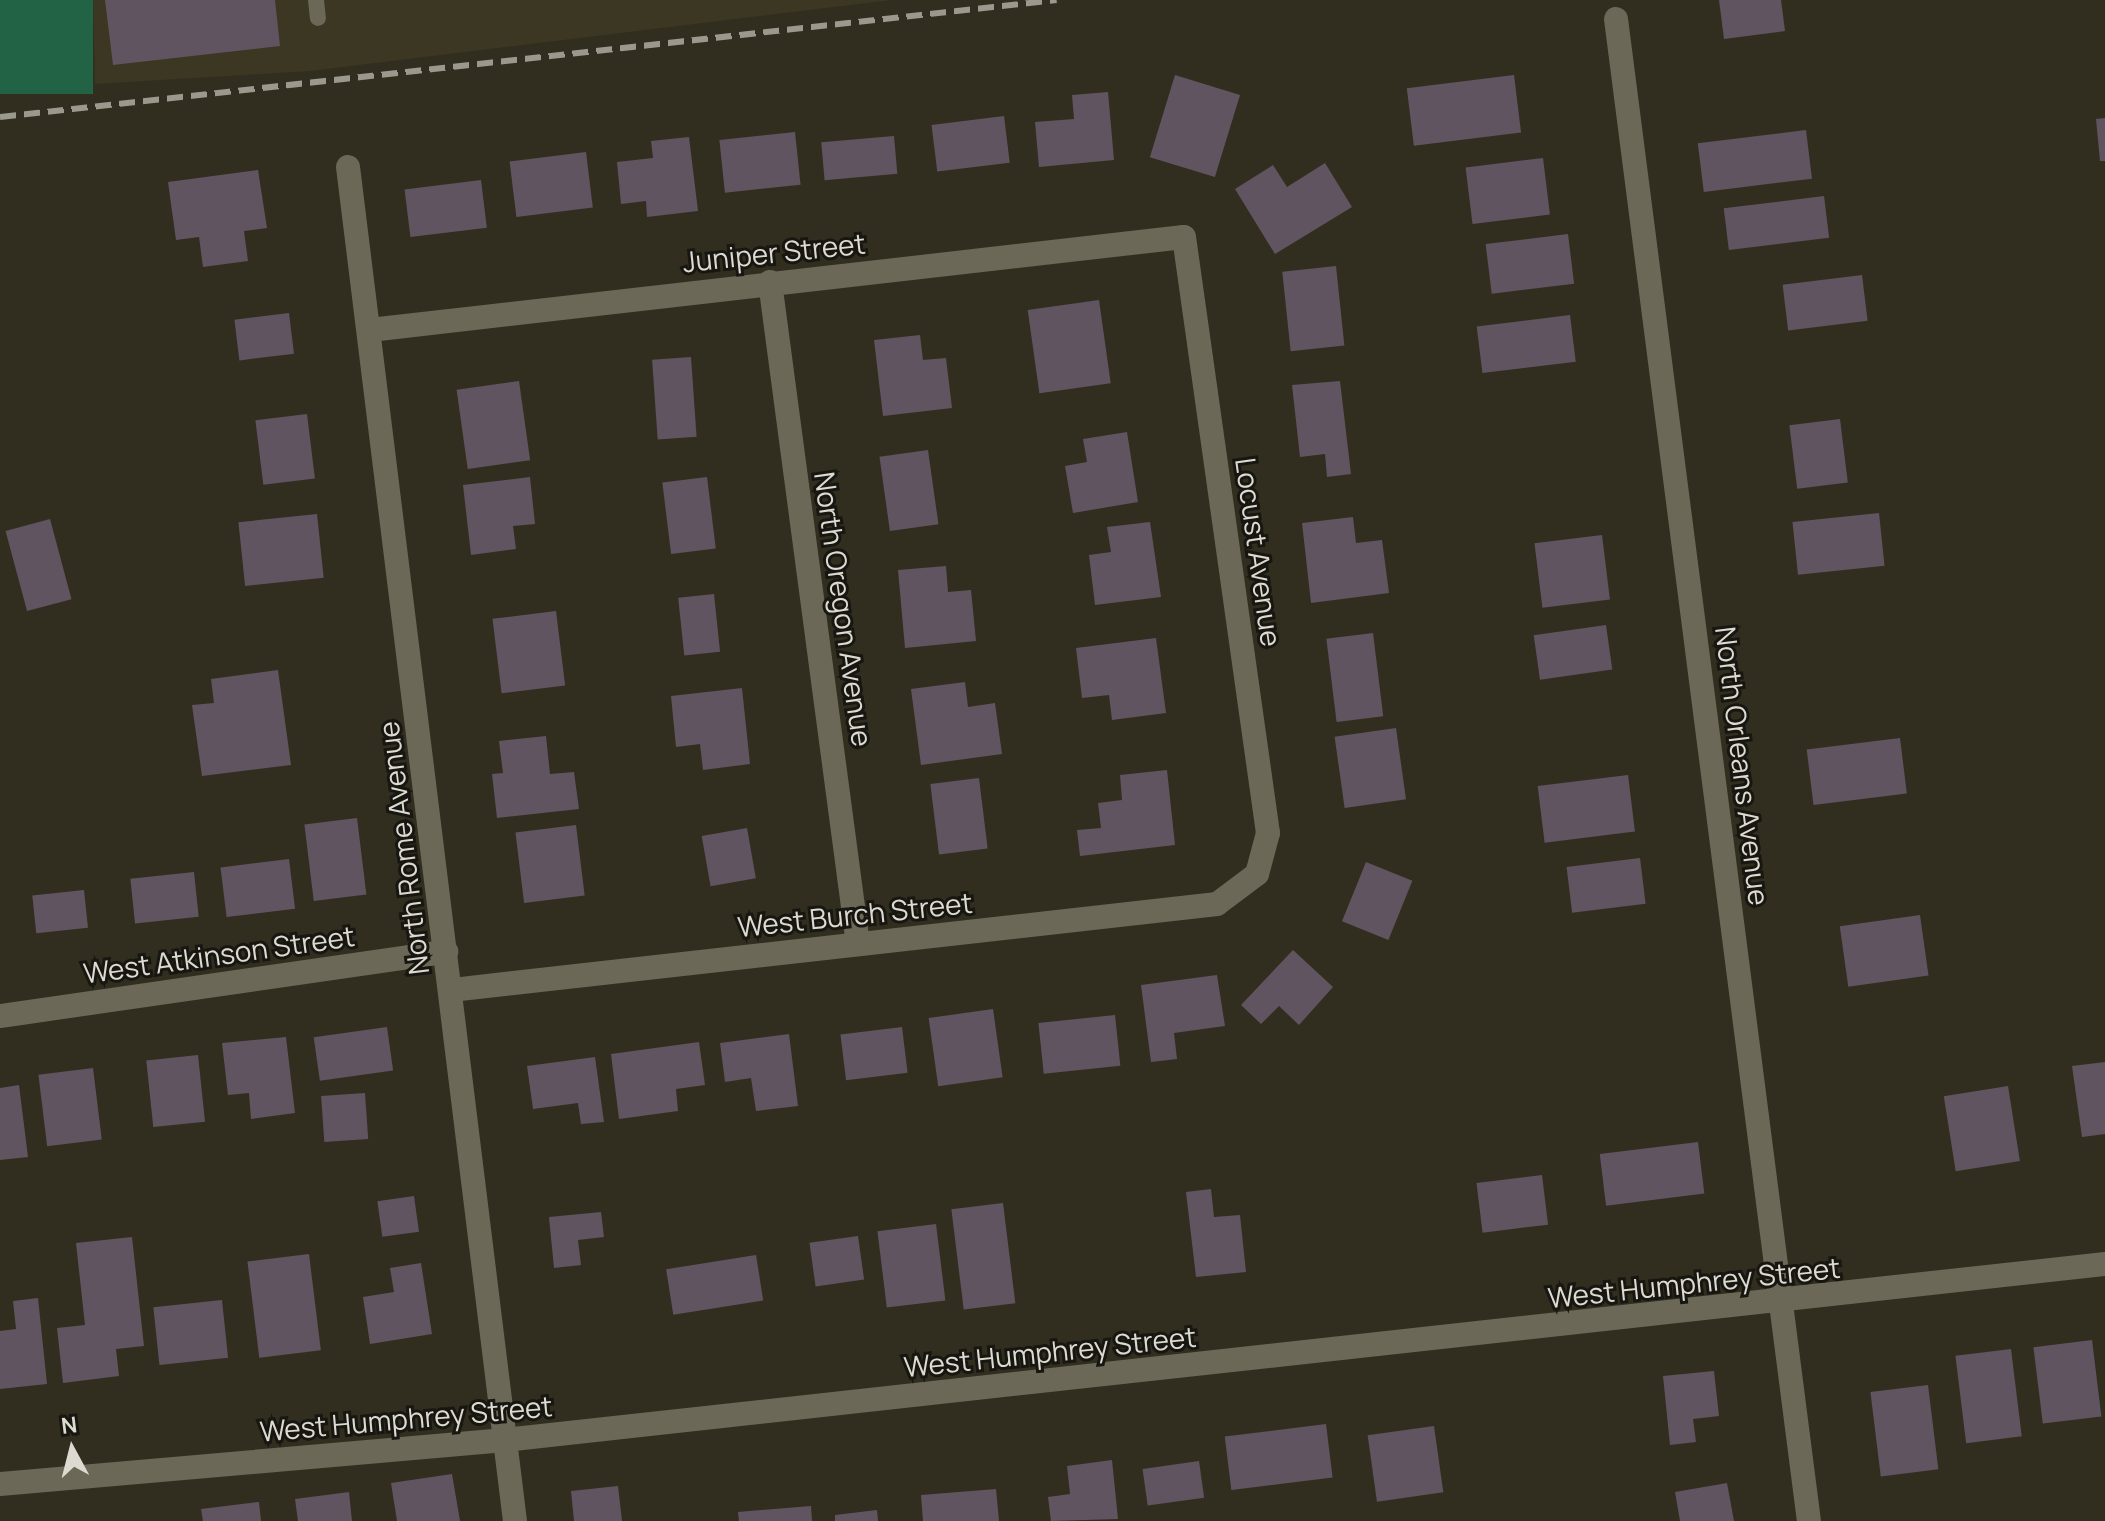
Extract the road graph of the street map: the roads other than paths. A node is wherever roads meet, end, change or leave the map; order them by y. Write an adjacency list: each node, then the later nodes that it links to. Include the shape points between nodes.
1 (316, 0): 2 (lane)
2 (318, 18)
3 (1616, 19): 14 (street, North Orleans Avenue)
4 (348, 167): 7 (street, North Rome Avenue)
5 (1184, 237): 6 (street, Juniper Street); 8 (street, Locust Avenue, via 1268,833)
6 (770, 282): 7 (street, Juniper Street); 9 (street, North Oregon Avenue)
7 (370, 330): 10 (street, North Rome Avenue)
8 (1257, 874): 9 (street, West Burch Street, via 1217,904)
9 (858, 944): 11 (street, West Burch Street)
10 (446, 952): 11 (street, North Rome Avenue); 12 (street, West Atkinson Street)
11 (451, 990): 15 (street, North Rome Avenue)
12 (0, 1016)
13 (2105, 1264): 14 (street, West Humphrey Street)
14 (1783, 1303): 15 (street, West Humphrey Street); 18 (street, North Orleans Avenue)
15 (505, 1440): 16 (street, West Humphrey Street); 17 (street, North Rome Avenue)
16 (0, 1484)
17 (515, 1521)
18 (1809, 1521)

